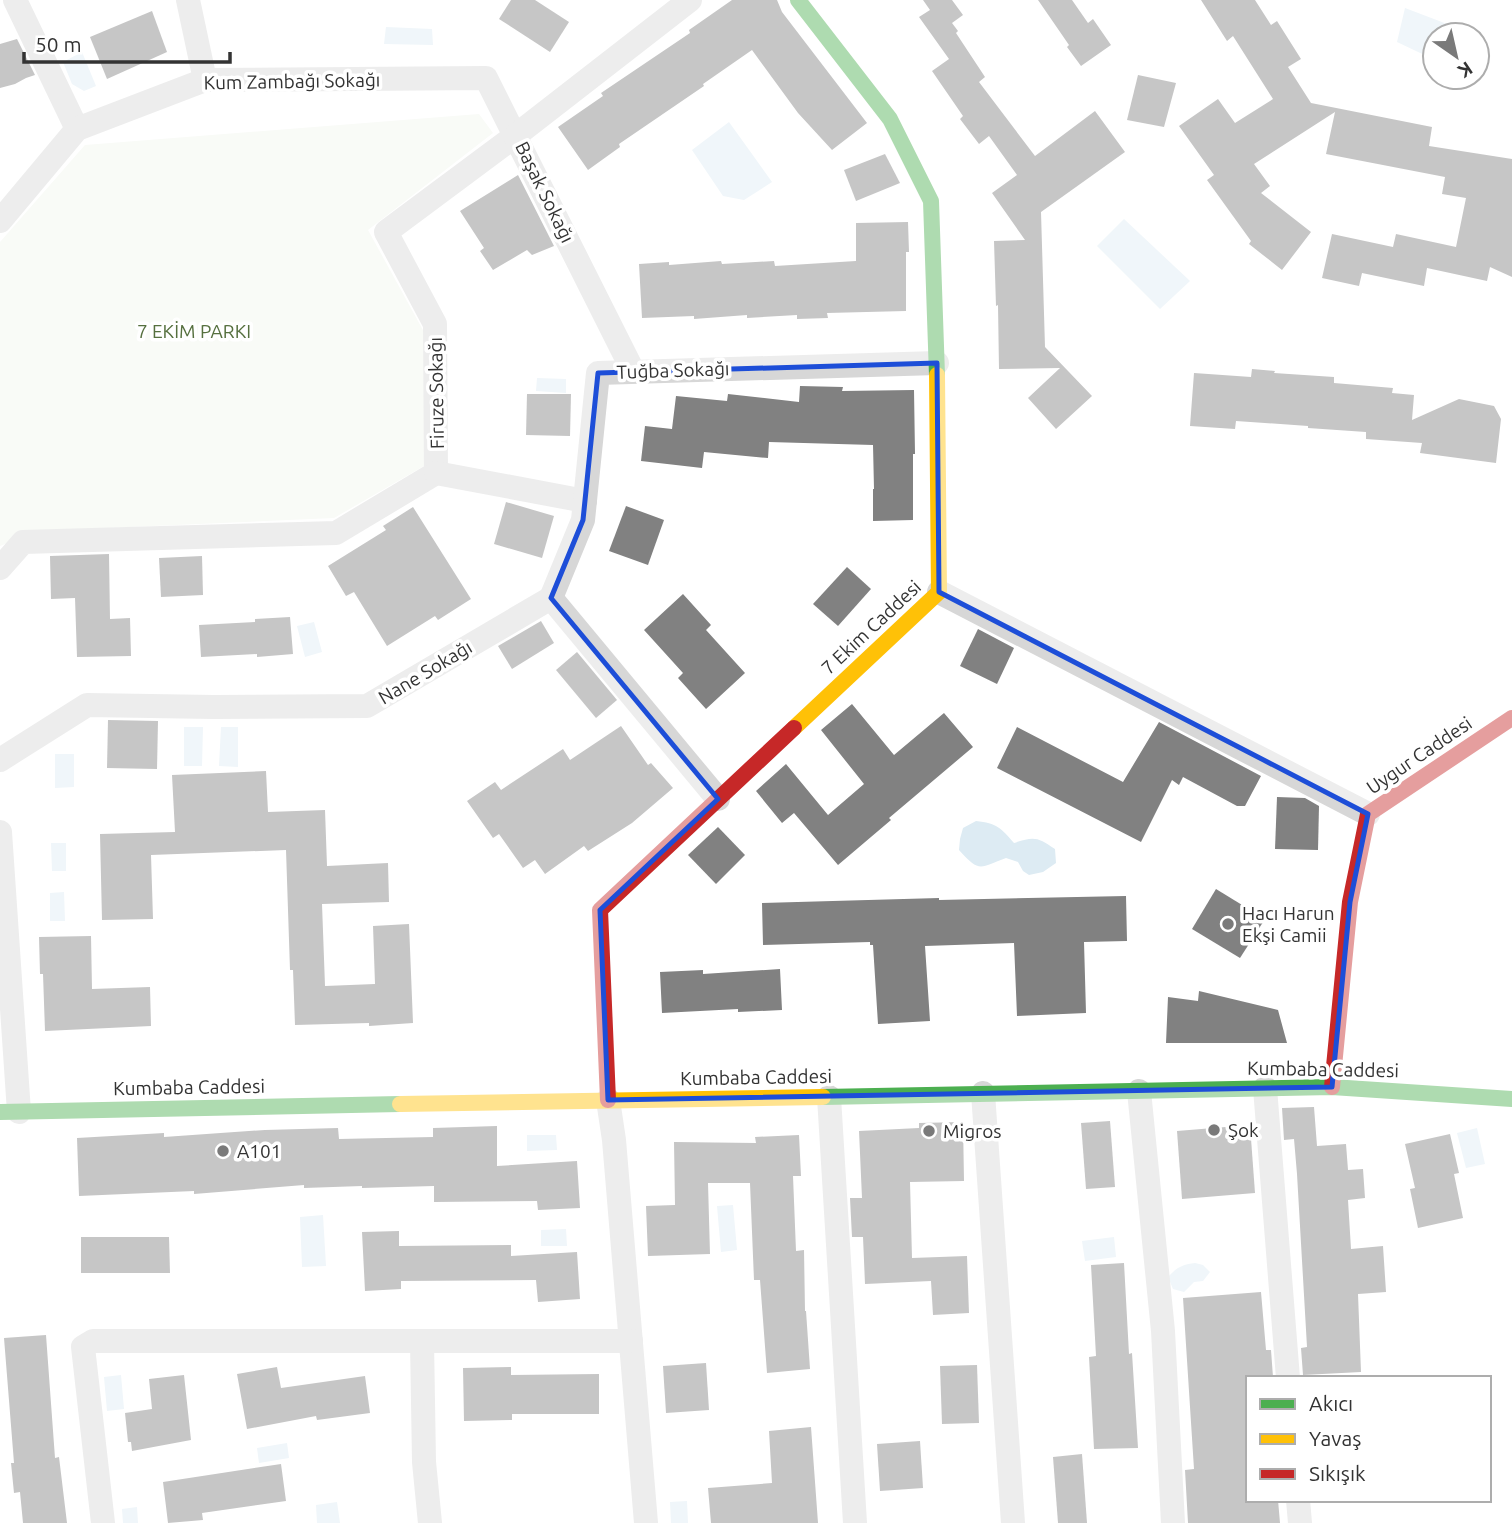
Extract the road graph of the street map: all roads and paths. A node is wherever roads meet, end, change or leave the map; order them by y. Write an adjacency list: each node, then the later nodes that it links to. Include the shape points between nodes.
1 (16, 0): 6 (street)
2 (188, 0): 5 (street)
3 (690, 0): 7 (street, Başak Sokağı)
4 (798, 0): 9 (street, 7 Ekim Caddesi, via 890,119 931,201)
5 (205, 80): 6 (street, Kum Zambağı Sokağı); 7 (street, Kum Zambağı Sokağı, via 486,78)
6 (77, 129): 8 (street, Kum Zambağı Sokağı)
7 (515, 136): 10 (street, Başak Sokağı); 11 (street, Firuze Sokağı, via 386,232 435,324)
8 (0, 221)
9 (937, 363): 10 (street, Tuğba Sokağı); 14 (street, 7 Ekim Caddesi)
10 (633, 371): 12 (street, Tuğba Sokağı, via 598,373)
11 (436, 473): 12 (street); 13 (street, Firuze Sokağı, via 336,533 23,542)
12 (585, 501): 15 (street, Tuğba Sokağı, via 583,520)
13 (0, 568)
14 (940, 592): 18 (street, 7 Ekim Caddesi); 19 (street)
15 (551, 598): 17 (street, Nane Sokağı, via 367,706 88,705); 18 (street)
16 (1512, 718): 19 (street, Uygur Caddesi)
17 (0, 760)
18 (718, 799): 27 (street, 7 Ekim Caddesi, via 600,910)
19 (1368, 814): 21 (street, Uygur Caddesi, via 1350,902)
20 (0, 832): 28 (street)
21 (1332, 1087): 22 (street, Kumbaba Caddesi); 26 (street, Kumbaba Caddesi)
22 (1265, 1088): 23 (street, Kumbaba Caddesi); 31 (street)
23 (1139, 1091): 24 (street, Kumbaba Caddesi); 38 (street, via 1163,1331)
24 (983, 1093): 25 (street, Kumbaba Caddesi); 37 (street)
25 (829, 1097): 27 (street, Kumbaba Caddesi); 36 (street)
26 (1512, 1099)
27 (608, 1100): 28 (street, Kumbaba Caddesi); 30 (street)
28 (9, 1112)
29 (422, 1341): 30 (street); 33 (street, via 93,1340 83,1347); 34 (street)
30 (631, 1341): 35 (street)
31 (1288, 1376)
32 (1298, 1502): 39 (street)
33 (103, 1523)
34 (430, 1523)
35 (646, 1523)
36 (855, 1523)
37 (1013, 1523)
38 (1173, 1523)
39 (1300, 1523)

